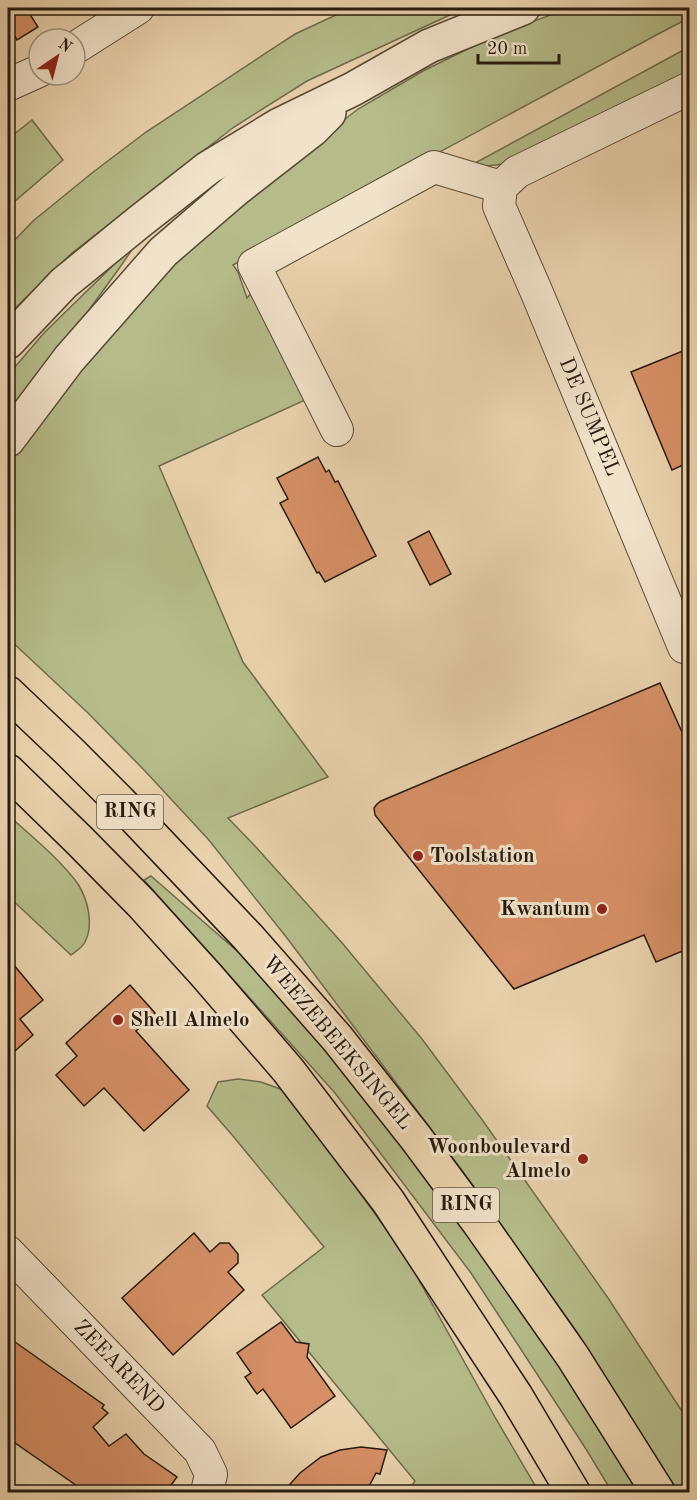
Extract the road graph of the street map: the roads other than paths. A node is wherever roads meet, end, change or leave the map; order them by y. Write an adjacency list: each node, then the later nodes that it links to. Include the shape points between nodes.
1 (138, 8): 3 (street)
2 (523, 8): 7 (street, via 429,46)
3 (87, 40)
4 (27, 76): 5 (street)
5 (8, 83)
6 (690, 88): 8 (street, via 517,172)
7 (353, 89): 9 (street, via 279,125 208,168 64,283); 11 (street, via 312,130 163,252 69,359)
8 (501, 187): 10 (street, via 434,167 254,265); 12 (street, DE SUMPEL, via 499,206)
9 (8, 342)
10 (337, 430)
11 (8, 440)
12 (684, 647)
13 (8, 693): 18 (main road, WEEZEBEEKSINGEL / RING, via 119,801 248,936 337,1038 486,1233 573,1357)
14 (8, 771): 17 (main road, RING, via 141,903 288,1070 394,1211 516,1396)
15 (8, 1252): 16 (street, ZEEAREND, via 200,1450 211,1474)
16 (207, 1492)
17 (573, 1492)
18 (658, 1492)

